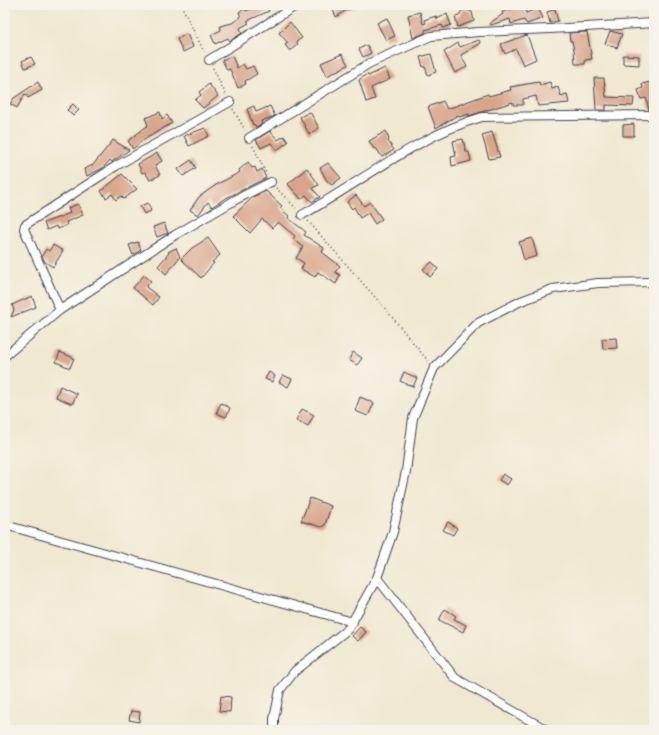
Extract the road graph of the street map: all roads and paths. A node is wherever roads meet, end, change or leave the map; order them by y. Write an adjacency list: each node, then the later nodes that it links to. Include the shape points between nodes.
1 (180, 5): 4 (path)
2 (297, 5): 4 (street)
3 (654, 23): 7 (street, via 431,36 370,63)
4 (209, 60): 5 (path)
5 (230, 102): 7 (path); 11 (street, via 116,166 25,225 24,229)
6 (654, 115): 9 (street, via 482,117 466,122 411,149)
7 (249, 138): 8 (path)
8 (271, 182): 9 (path); 11 (street, via 175,235)
9 (302, 215): 13 (path)
10 (654, 282): 13 (street, via 598,283 561,288 521,301 478,323)
11 (60, 310): 12 (street)
12 (5, 356)
13 (434, 368): 15 (street, via 413,418 406,471 393,532)
14 (5, 525): 16 (street)
15 (377, 578): 16 (street); 18 (street, via 456,678)
16 (353, 622): 17 (street, via 348,629 295,671 280,690)
17 (274, 730)
18 (547, 730)

